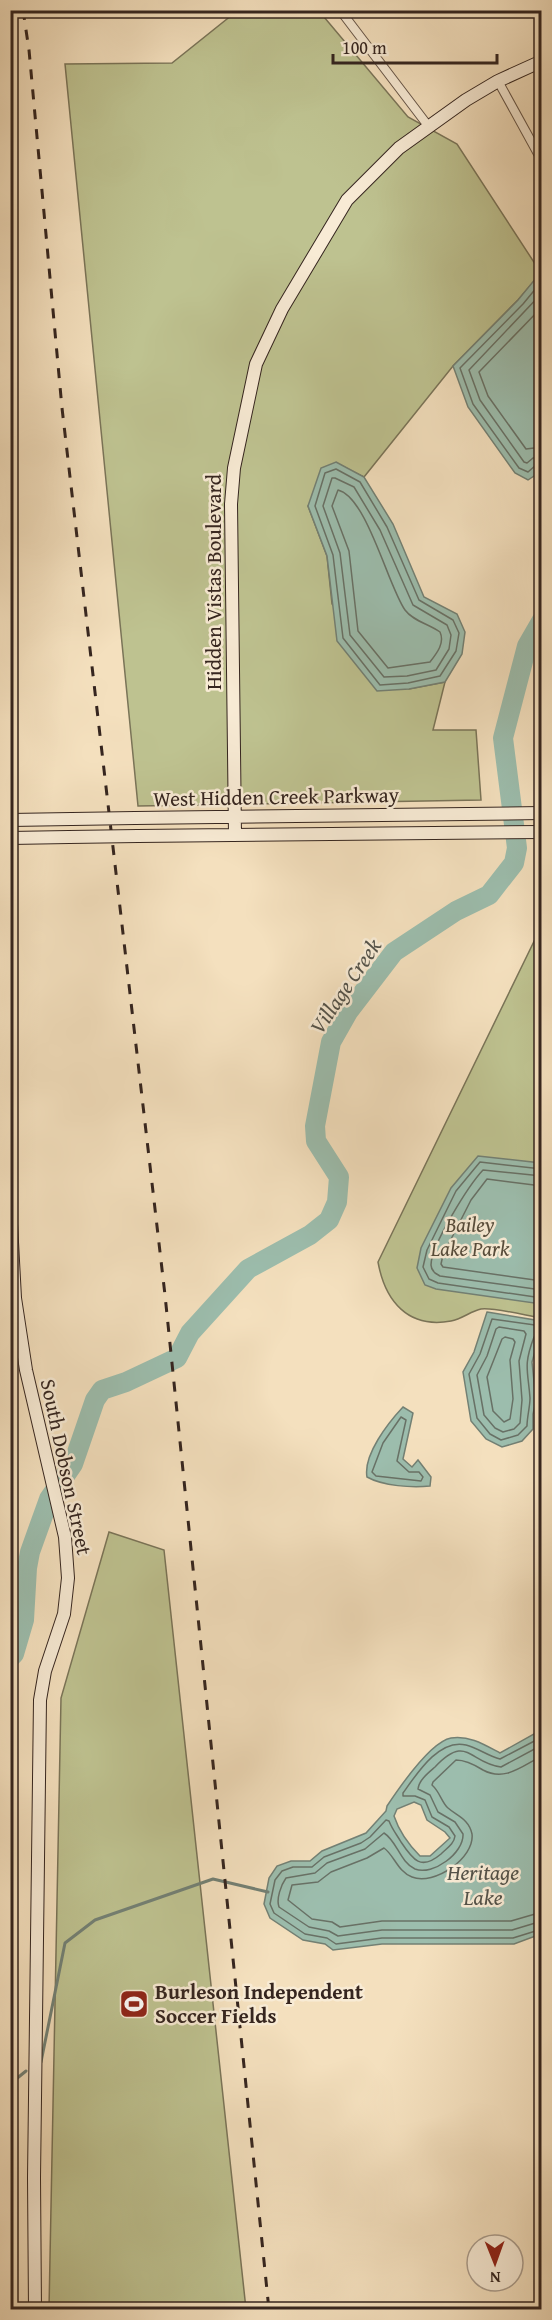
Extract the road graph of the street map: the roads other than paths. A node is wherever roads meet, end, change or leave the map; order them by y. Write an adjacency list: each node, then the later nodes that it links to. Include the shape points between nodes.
1 (340, 10): 4 (street)
2 (542, 61): 3 (street, Hidden Vistas Boulevard)
3 (498, 81): 4 (street, Hidden Vistas Boulevard); 5 (street)
4 (429, 127): 7 (street, Hidden Vistas Boulevard, via 399,148 347,200 282,309 256,364 234,468 231,504)
5 (542, 161)
6 (542, 813): 7 (street, West Hidden Creek Parkway)
7 (235, 816): 8 (street, West Hidden Creek Parkway, bridge); 10 (street, Hidden Vistas Boulevard)
8 (10, 820)
9 (542, 832): 10 (street, West Hidden Creek Parkway)
10 (235, 836): 11 (street, West Hidden Creek Parkway, bridge)
11 (10, 838)
12 (10, 1205): 13 (street, South Dobson Street, via 15,1298 26,1370 65,1537 68,1578 64,1614 40,1700)
13 (35, 2310)

